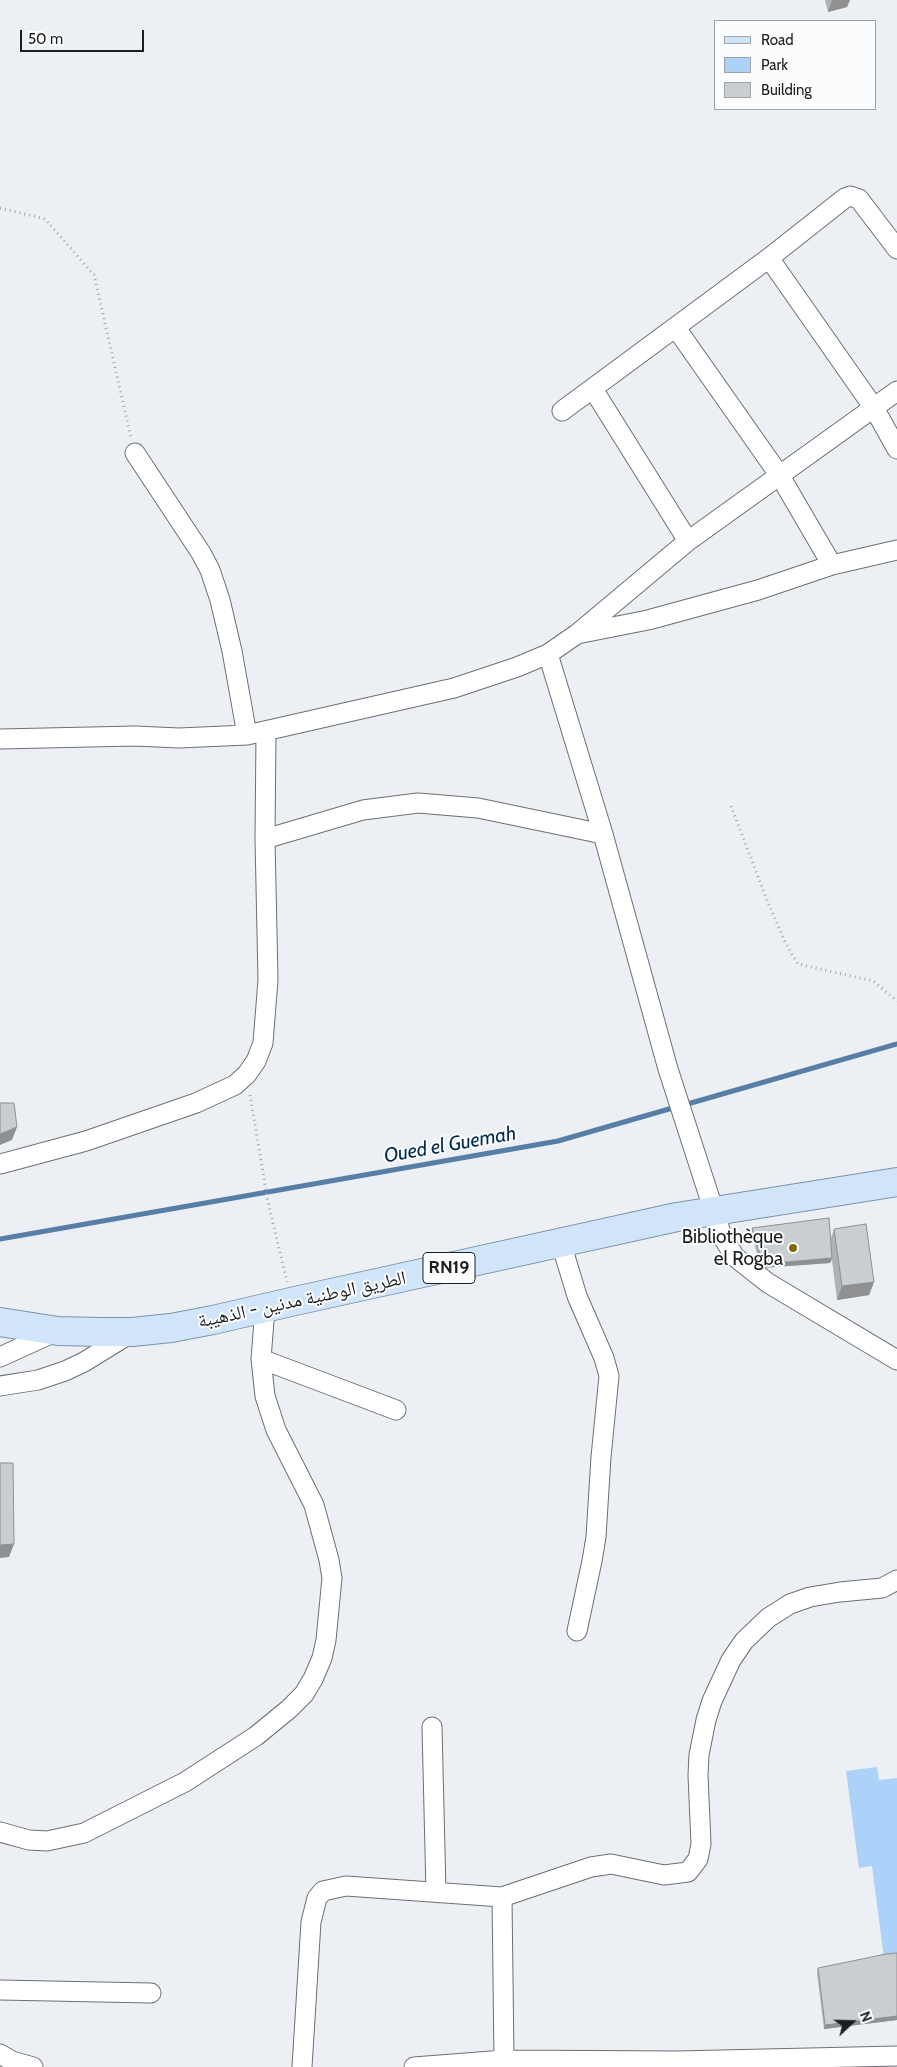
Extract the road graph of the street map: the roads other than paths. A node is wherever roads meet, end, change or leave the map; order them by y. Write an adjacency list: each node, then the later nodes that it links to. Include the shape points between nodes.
1 (897, 249): 2 (street, via 859,199 850,196 832,206)
2 (769, 258): 3 (street); 6 (street)
3 (676, 328): 4 (street); 10 (street)
4 (593, 389): 7 (street); 11 (street)
5 (897, 391): 6 (street)
6 (874, 408): 8 (street); 10 (street)
7 (562, 412)
8 (897, 449)
9 (135, 453): 17 (street, via 210,570 232,651)
10 (780, 476): 11 (street); 13 (street)
11 (688, 541): 14 (street)
12 (897, 550): 13 (street)
13 (832, 565): 14 (street, via 758,590 648,620)
14 (576, 634): 15 (street)
15 (548, 654): 16 (street, via 454,688); 19 (street)
16 (266, 732): 17 (street); 20 (street)
17 (247, 735): 18 (street)
18 (0, 739)
19 (603, 834): 20 (street, via 478,808 418,803 363,810); 23 (street, via 668,1069)
20 (265, 839): 21 (street, via 267,989 263,1043 247,1074 235,1084 196,1103 86,1140)
21 (0, 1164)
22 (897, 1182): 23 (main road, الطريق الوطنية مدنين - الذهيبة / RN19)
23 (713, 1211): 24 (main road, الطريق الوطنية مدنين - الذهيبة / RN19); 31 (street, via 727,1246 748,1268 768,1284)
24 (561, 1242): 25 (main road, الطريق الوطنية مدنين - الذهيبة / RN19); 35 (street, via 577,1296 609,1376 596,1536)
25 (265, 1308): 28 (main road, الطريق الوطنية مدنين - الذهيبة / RN19, via 205,1322); 30 (street)
26 (0, 1322): 27 (main road, الطريق الوطنية مدنين - الذهيبة / RN19)
27 (58, 1331): 28 (main road, الطريق الوطنية مدنين - الذهيبة / RN19); 29 (street)
28 (132, 1332): 32 (street, via 65,1371 38,1380)
29 (0, 1357)
30 (261, 1359): 33 (street); 37 (street, via 265,1396 276,1430 314,1505 332,1578 322,1658 313,1679 304,1694 256,1736 185,1782 84,1833 47,1842)
31 (897, 1360)
32 (0, 1386)
33 (396, 1410)
34 (897, 1580): 39 (street, via 882,1588 810,1597 790,1604 768,1618 744,1641 729,1665 706,1720 698,1768 701,1844 698,1859 688,1872 664,1875 611,1864 592,1867)
35 (577, 1630)
36 (432, 1727): 38 (street)
37 (0, 1832)
38 (436, 1892): 39 (street); 47 (street, via 346,1886 323,1890 317,1898 311,1922)
39 (502, 1897): 45 (street)
40 (0, 1990): 41 (street)
41 (151, 1993)
42 (0, 2054): 46 (street)
43 (897, 2056): 44 (street)
44 (825, 2062): 45 (street)
45 (497, 2063): 48 (street)
46 (33, 2067)
47 (302, 2067)
48 (414, 2067)

